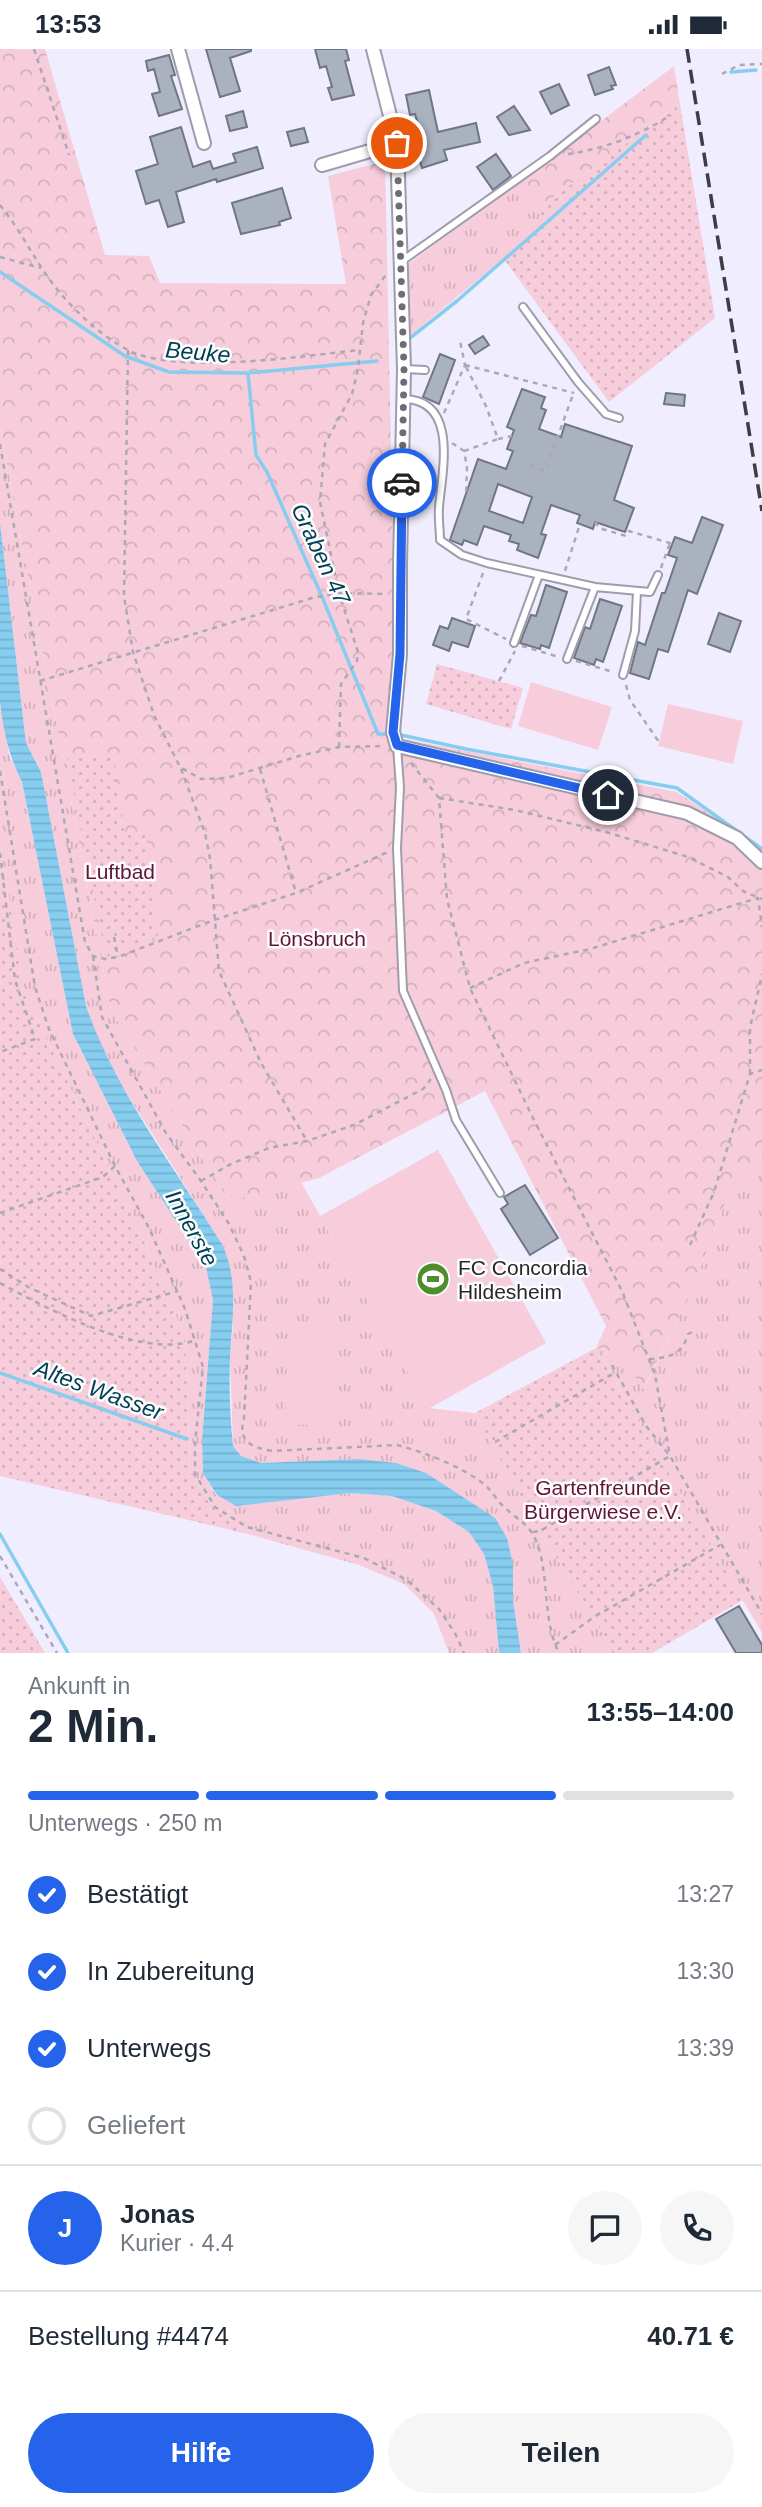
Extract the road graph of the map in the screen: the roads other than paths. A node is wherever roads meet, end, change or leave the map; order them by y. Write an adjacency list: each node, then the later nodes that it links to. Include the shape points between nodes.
1 (178, 49): 4 (street)
2 (373, 49): 5 (street)
3 (596, 119): 7 (lane)
4 (204, 143)
5 (397, 143): 6 (street); 7 (street)
6 (322, 165)
7 (400, 263): 9 (street)
8 (523, 307): 12 (lane, via 578,382 606,414)
9 (404, 369): 10 (lane); 11 (street)
10 (425, 370)
11 (404, 399): 13 (lane, via 416,399 431,408 444,438 440,540 462,555); 20 (street, via 400,654 393,732)
12 (619, 418)
13 (540, 575): 15 (lane); 17 (lane)
14 (658, 575): 16 (lane, via 650,592)
15 (595, 587): 16 (lane); 18 (lane)
16 (637, 591): 19 (lane, via 635,631)
17 (514, 643)
18 (567, 659)
19 (623, 675)
20 (397, 745): 21 (street, via 687,813 737,838); 22 (lane, via 402,991 456,1120)
21 (762, 862)
22 (500, 1193)

